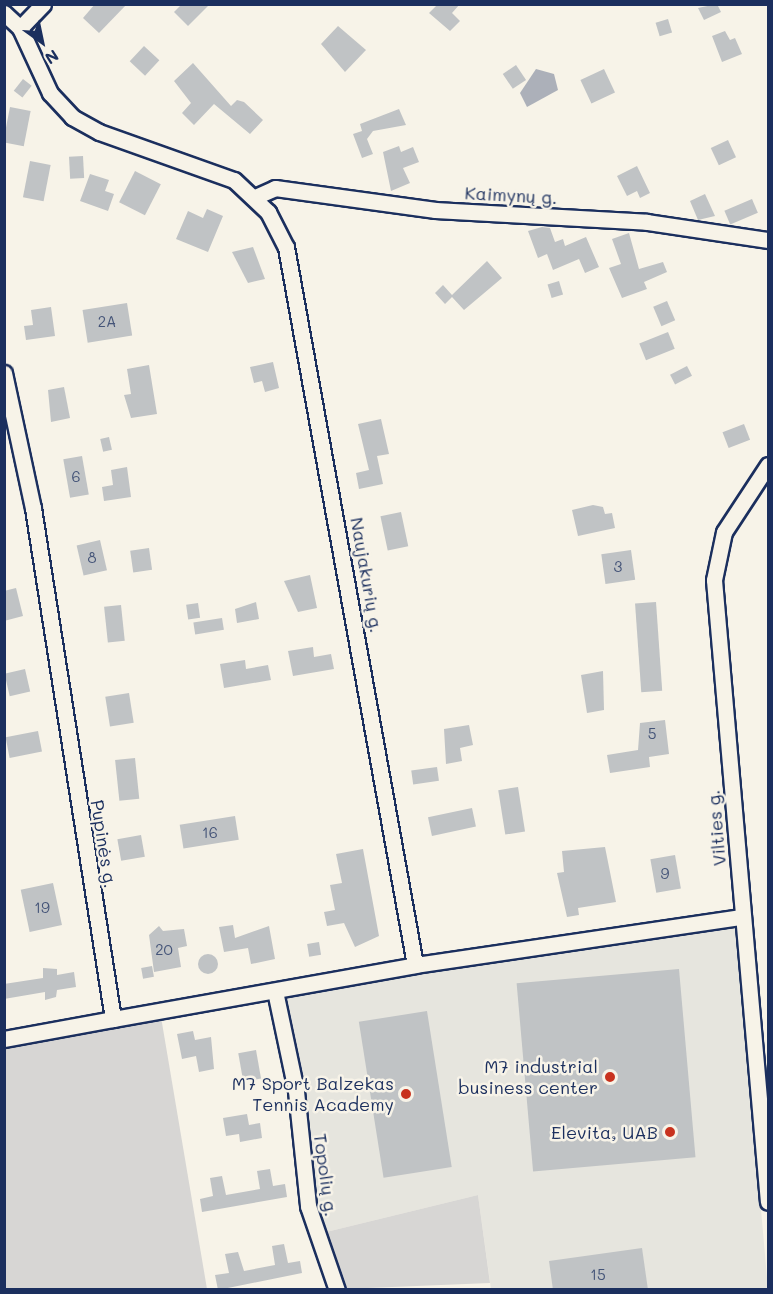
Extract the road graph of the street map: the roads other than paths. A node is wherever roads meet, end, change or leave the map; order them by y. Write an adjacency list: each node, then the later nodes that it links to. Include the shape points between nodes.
1 (43, 4): 3 (street)
2 (6, 18): 3 (street, Naujakurių g.)
3 (20, 28): 4 (street, Naujakurių g., via 50,93 72,117 99,132 234,180)
4 (255, 197): 5 (street, Kaimynų g., via 275,188 446,212 647,222); 9 (street, Naujakurių g., via 286,247 295,288)
5 (768, 240)
6 (4, 373): 11 (street, Pupinės g., via 33,508)
7 (768, 465): 8 (street, Vilties g., via 727,525 714,580)
8 (742, 917): 9 (street); 13 (street, Vilties g.)
9 (415, 965): 10 (street)
10 (275, 991): 11 (street); 14 (street, Topolių g., via 296,1091 308,1206)
11 (113, 1019): 12 (street)
12 (4, 1039)
13 (768, 1202)
14 (337, 1290)

